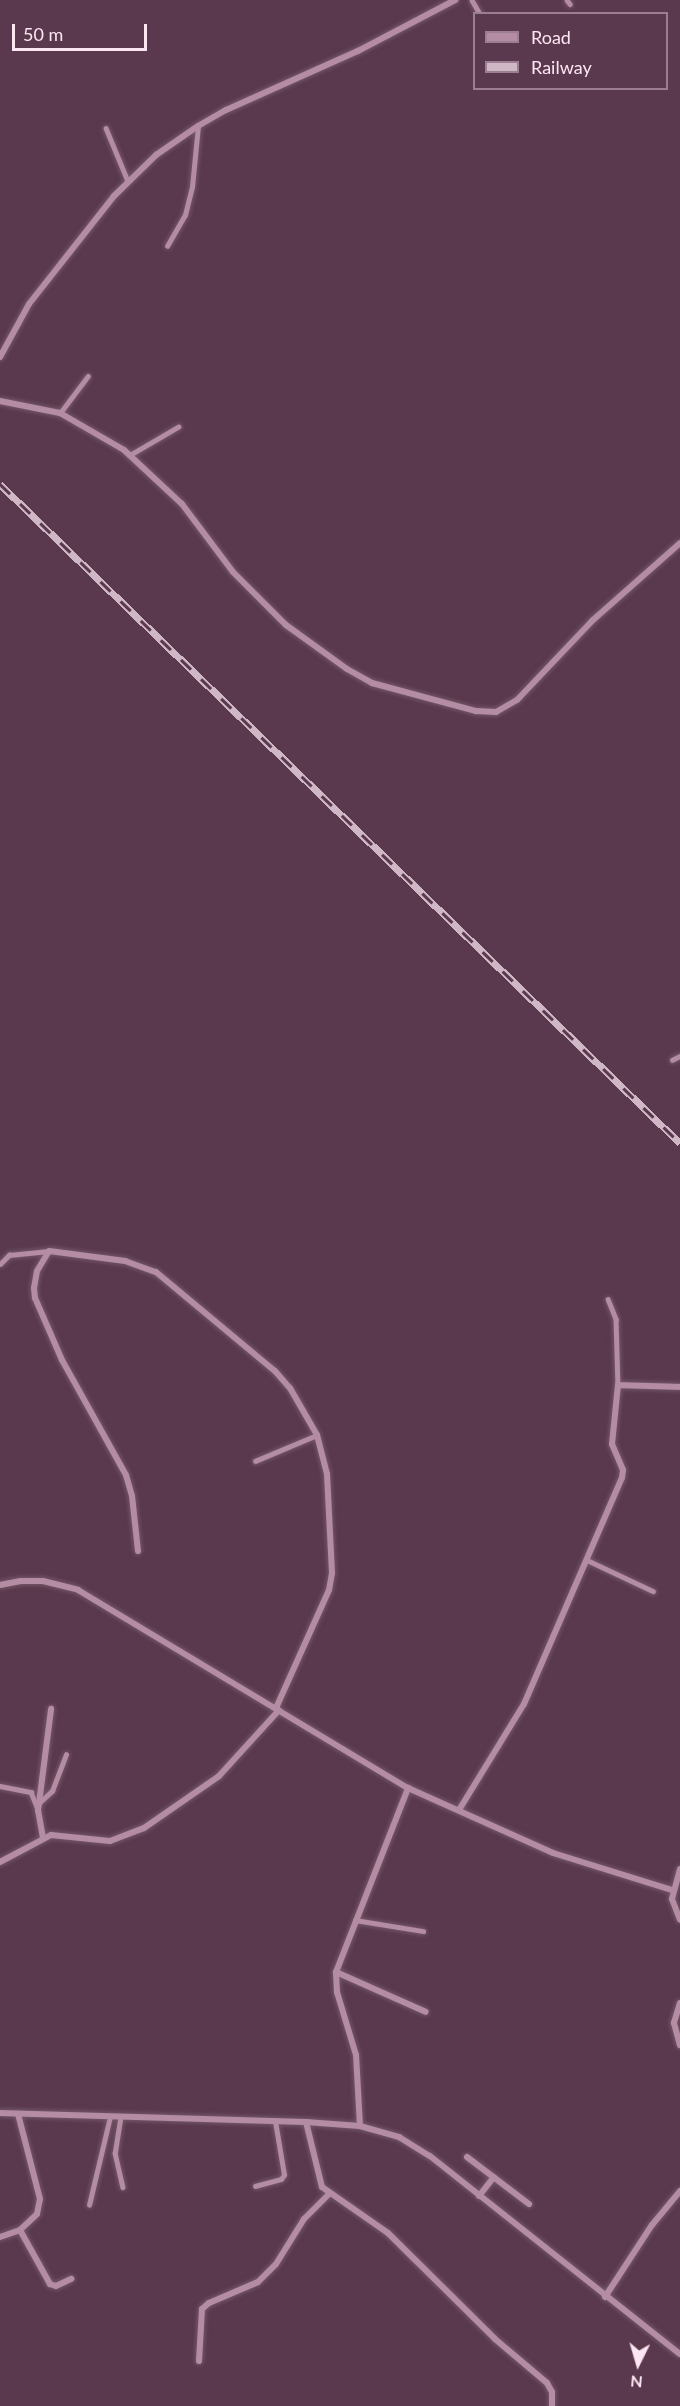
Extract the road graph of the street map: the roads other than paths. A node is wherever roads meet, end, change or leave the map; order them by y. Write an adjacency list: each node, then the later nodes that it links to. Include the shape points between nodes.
1 (455, 0): 2 (street, via 358,51)
2 (198, 126): 4 (street, via 156,155); 5 (lane, via 185,215)
3 (106, 128): 4 (lane)
4 (128, 182): 6 (street, via 29,304)
5 (167, 246)
6 (0, 357)
7 (88, 376): 9 (lane)
8 (0, 401): 9 (street)
9 (60, 413): 11 (street)
10 (178, 427): 11 (lane)
11 (130, 455): 12 (street, via 182,504 233,572 293,631 361,678 476,711 496,712 517,700 593,620)
12 (680, 543)
13 (680, 1056): 14 (lane)
14 (672, 1060)
15 (49, 1251): 16 (lane, via 9,1255); 20 (street, via 124,1261 156,1272 275,1371); 22 (street, via 37,1271 35,1298 59,1354 126,1475)
16 (0, 1264)
17 (608, 1299): 18 (lane, via 616,1318)
18 (618, 1385): 19 (street); 23 (street, via 612,1444 622,1478)
19 (680, 1387)
20 (317, 1435): 21 (lane); 26 (street, via 327,1474 332,1573)
21 (255, 1461)
22 (138, 1551)
23 (587, 1560): 25 (lane); 32 (street, via 524,1704)
24 (0, 1585): 26 (street, via 44,1581 78,1590)
25 (652, 1591)
26 (278, 1709): 30 (street); 34 (street, via 219,1776 144,1828 110,1841 62,1835)
27 (51, 1710): 31 (street)
28 (66, 1755): 31 (lane, via 52,1791)
29 (0, 1786): 33 (lane, via 31,1792)
30 (408, 1788): 32 (street); 38 (street)
31 (39, 1803): 33 (street)
32 (459, 1810): 37 (street, via 553,1853)
33 (39, 1811): 34 (street)
34 (43, 1838): 35 (street)
35 (0, 1862)
36 (680, 1869): 37 (street)
37 (672, 1890): 39 (street, via 673,1908)
38 (355, 1920): 40 (lane); 41 (street)
39 (680, 1920)
40 (423, 1931)
41 (336, 1972): 43 (street); 51 (street, via 337,1992 357,2055)
42 (680, 2003): 44 (street, via 674,2023)
43 (426, 2012)
44 (680, 2045)
45 (0, 2113): 46 (street)
46 (18, 2114): 47 (street); 61 (street, via 40,2199 37,2214)
47 (110, 2116): 48 (street); 60 (lane)
48 (122, 2117): 49 (street); 55 (lane, via 115,2153)
49 (275, 2121): 50 (street); 54 (lane, via 284,2175)
50 (306, 2122): 51 (street); 57 (street, via 319,2180)
51 (360, 2126): 58 (street, via 416,2146)
52 (467, 2157): 53 (street)
53 (494, 2177): 58 (street); 59 (street)
54 (255, 2186)
55 (123, 2187)
56 (680, 2191): 64 (street, via 652,2225)
57 (329, 2194): 66 (street, via 304,2219 276,2264 258,2282 202,2309); 67 (street, via 388,2233 495,2339 547,2383)
58 (480, 2196): 64 (street)
59 (529, 2204)
60 (89, 2205)
61 (20, 2230): 62 (street); 63 (street, via 50,2284 56,2286)
62 (0, 2237)
63 (71, 2279)
64 (605, 2297): 65 (street)
65 (680, 2354)
66 (199, 2361)
67 (552, 2406)

